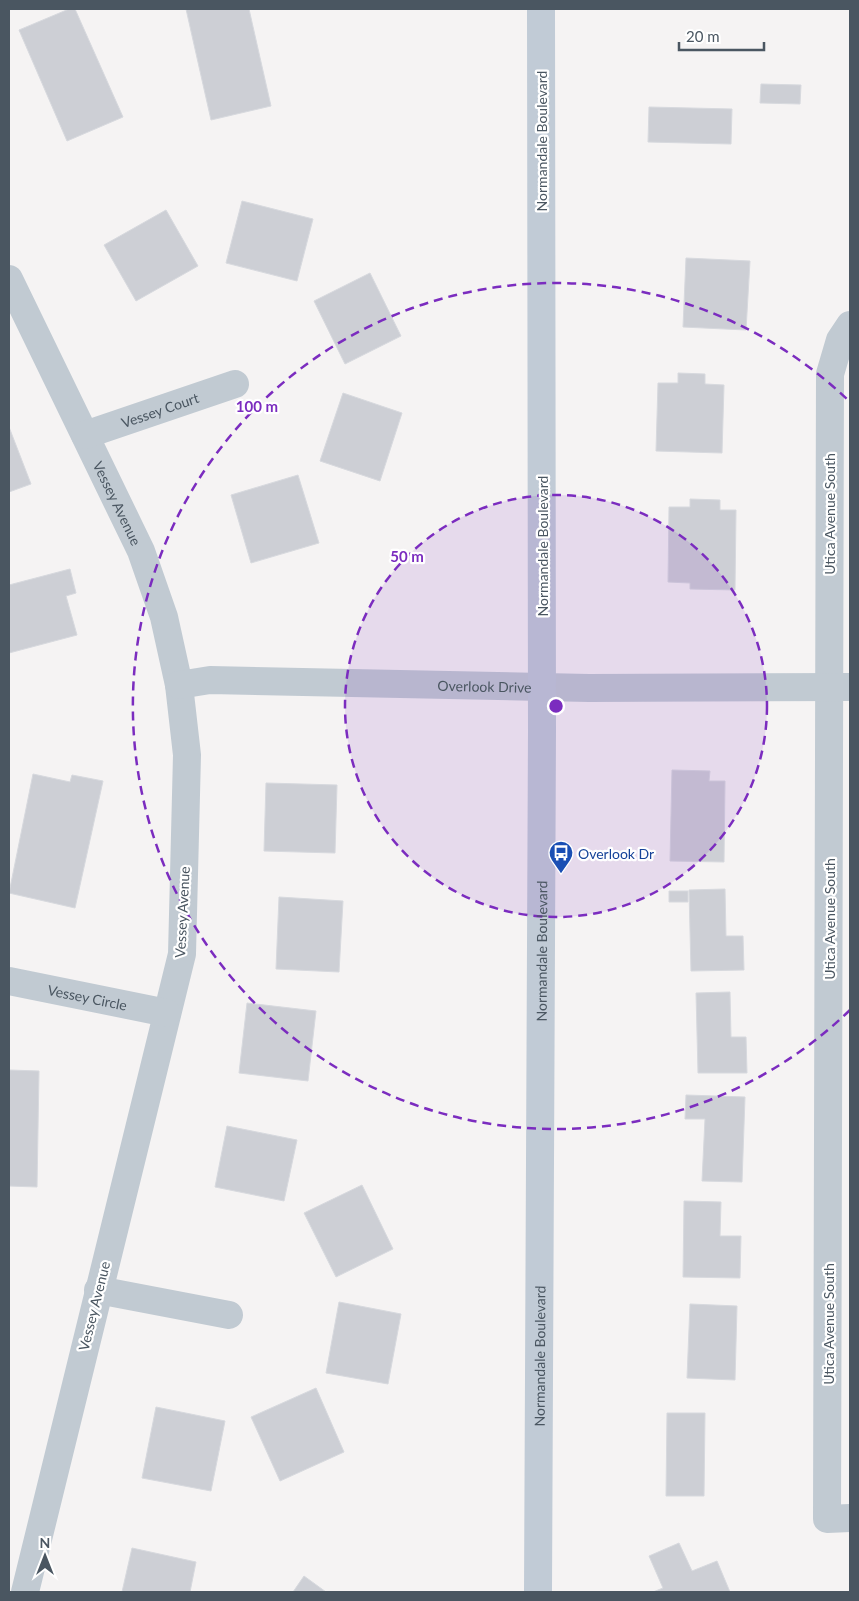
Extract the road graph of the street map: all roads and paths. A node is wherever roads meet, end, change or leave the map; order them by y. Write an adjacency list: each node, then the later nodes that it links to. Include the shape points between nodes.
1 (541, 9): 7 (street, Normandale Boulevard)
2 (9, 279): 5 (street, Vessey Avenue)
3 (850, 325): 8 (street, Utica Avenue South, via 840,340 830,374)
4 (235, 384): 5 (street, Vessey Court)
5 (85, 435): 6 (street, Vessey Avenue, via 141,551 164,617)
6 (179, 686): 7 (street, Overlook Drive, via 210,680); 10 (street, Vessey Avenue, via 187,756 184,913 182,954)
7 (542, 686): 8 (street, Overlook Drive); 15 (street, Normandale Boulevard)
8 (840, 687): 13 (street, Utica Avenue South)
9 (9, 981): 10 (street, Vessey Circle)
10 (167, 1013): 11 (street, Vessey Avenue)
11 (98, 1290): 12 (street); 14 (street, Vessey Avenue)
12 (229, 1315)
13 (839, 1519)
14 (25, 1592)
15 (538, 1592)

